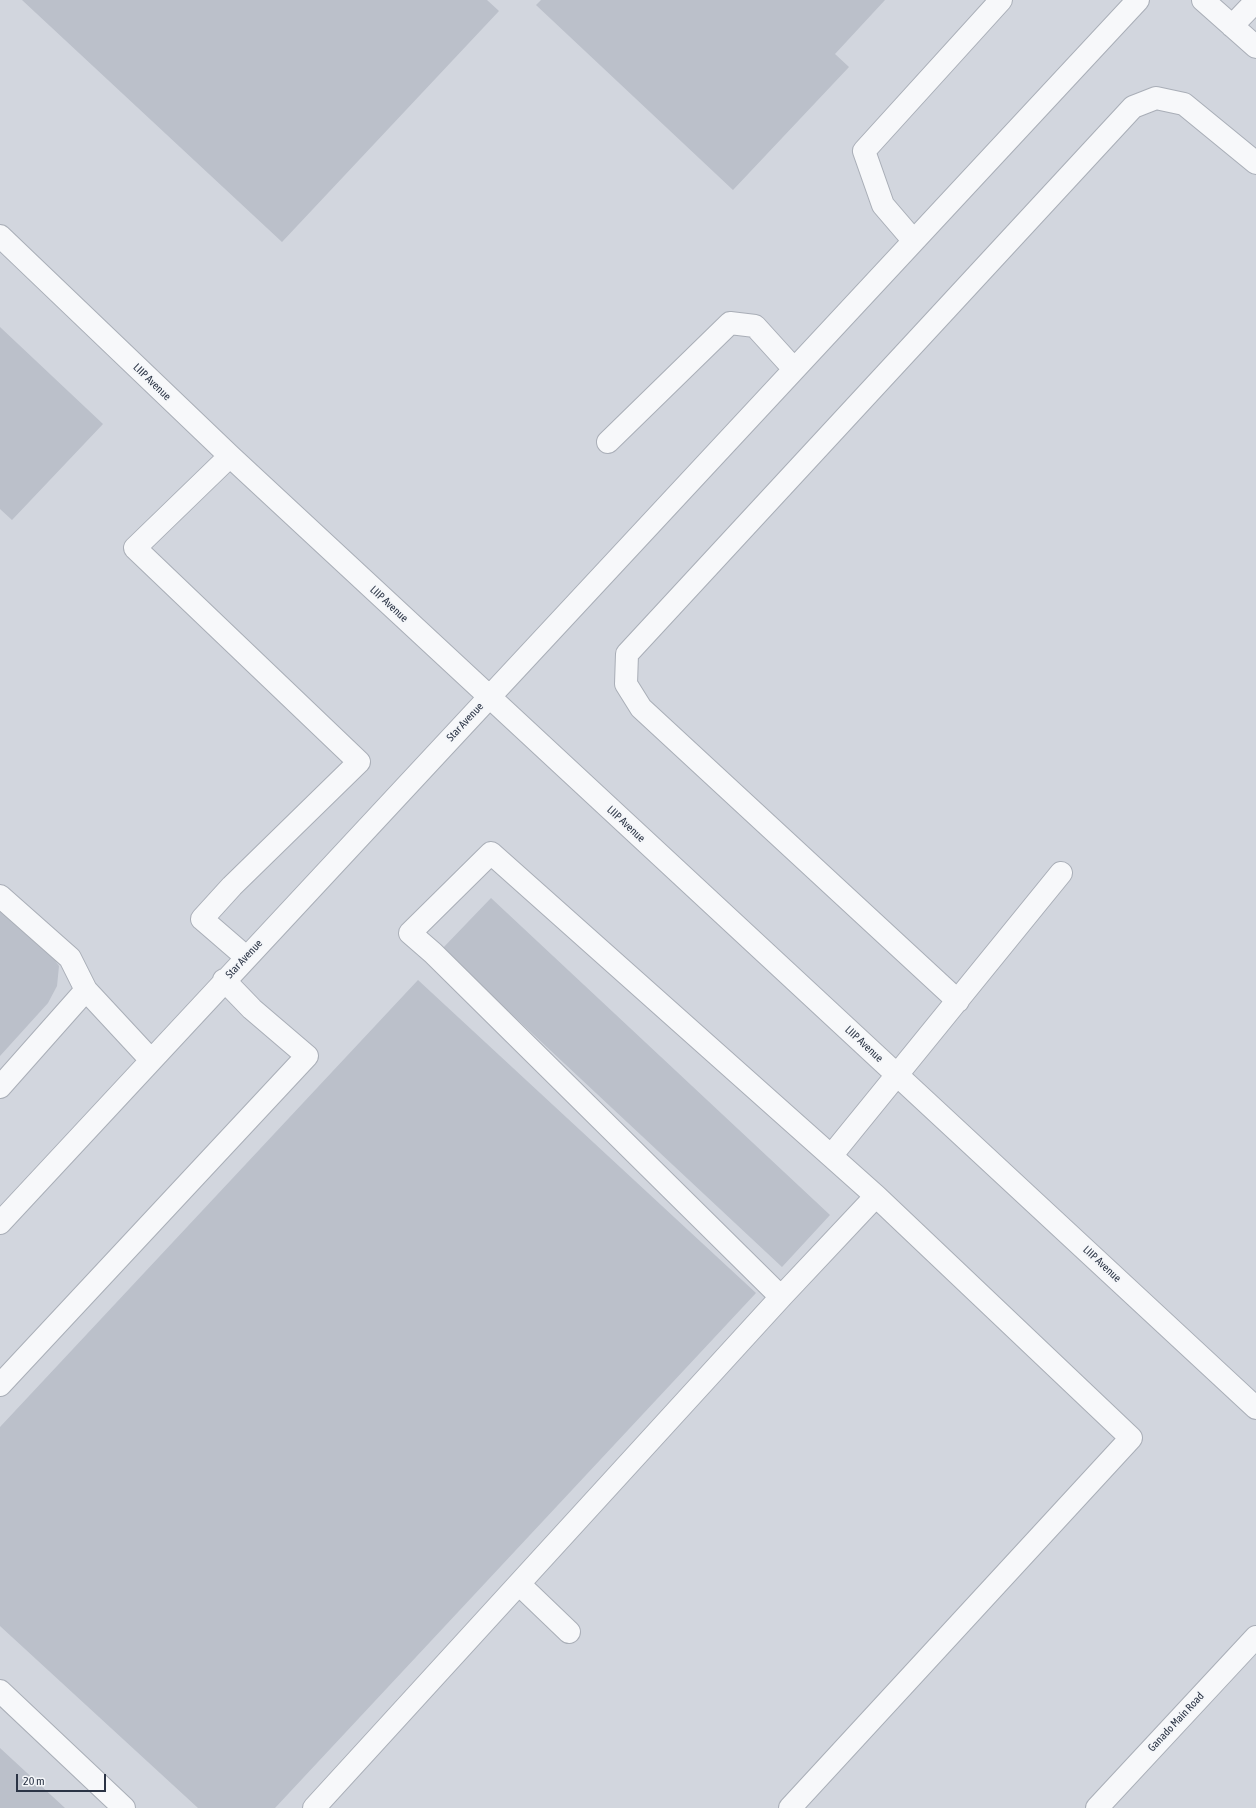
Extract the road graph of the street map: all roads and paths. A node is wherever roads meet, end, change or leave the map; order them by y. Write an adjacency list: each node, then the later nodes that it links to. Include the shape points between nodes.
1 (1001, 0): 9 (street, via 864,151 883,205)
2 (1138, 0): 9 (street, Star Avenue)
3 (1203, 0): 5 (street)
4 (1256, 1): 5 (street)
5 (1232, 26): 6 (street)
6 (1256, 47)
7 (1256, 163): 19 (street, via 1184,104 1156,98 1133,106 627,654 626,684 640,708)
8 (0, 236): 12 (street, LIIP Avenue)
9 (913, 240): 10 (street, Star Avenue)
10 (794, 369): 11 (street, via 755,326 730,323); 13 (street, Star Avenue)
11 (608, 442)
12 (230, 456): 13 (street, LIIP Avenue); 16 (street, via 135,548 359,762 232,886 202,919)
13 (488, 696): 16 (street, Star Avenue); 21 (street, LIIP Avenue)
14 (1061, 873): 19 (street)
15 (0, 896): 18 (street, via 70,958)
16 (246, 957): 17 (street, Star Avenue)
17 (224, 980): 20 (street, Star Avenue); 27 (street, via 252,1009 307,1056)
18 (86, 990): 20 (street); 22 (street)
19 (958, 1001): 21 (street)
20 (151, 1060): 25 (street, Star Avenue)
21 (898, 1075): 23 (street); 28 (street, LIIP Avenue)
22 (0, 1087)
23 (831, 1156): 24 (street); 26 (street, via 491,853 410,933)
24 (876, 1196): 26 (street); 35 (street, via 1131,1438)
25 (0, 1222)
26 (781, 1297): 29 (street)
27 (0, 1385)
28 (1256, 1408)
29 (520, 1585): 30 (street); 34 (street)
30 (569, 1632)
31 (1256, 1637): 36 (street, Ganado Main Road)
32 (0, 1691): 33 (street)
33 (124, 1808)
34 (314, 1808)
35 (790, 1808)
36 (1097, 1808)

